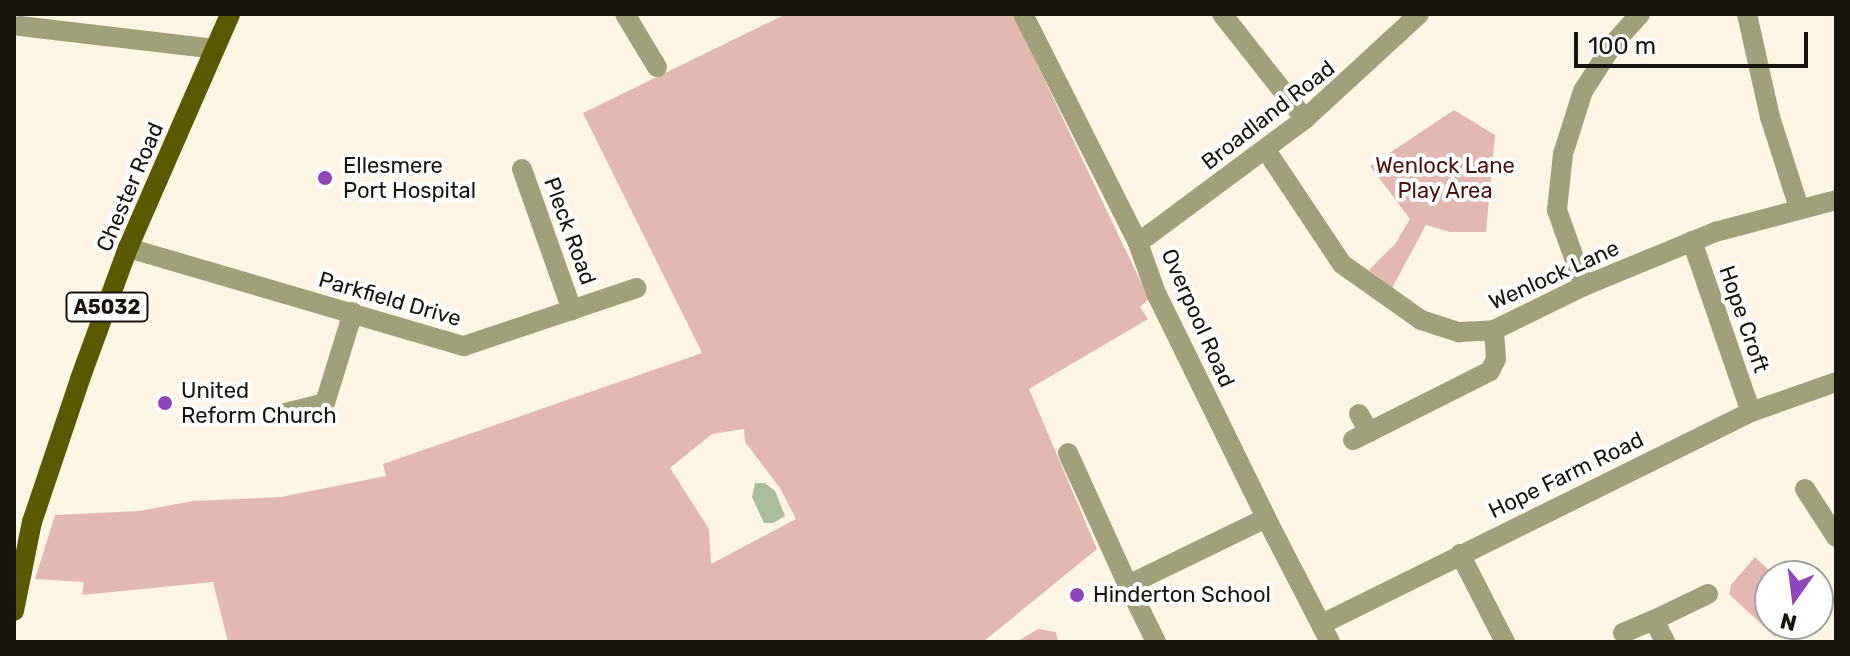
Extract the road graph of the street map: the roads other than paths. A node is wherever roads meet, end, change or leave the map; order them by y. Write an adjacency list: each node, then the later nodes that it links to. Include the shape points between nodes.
1 (230, 14): 9 (main road, Chester Road / A5032)
2 (625, 14): 10 (street)
3 (1023, 14): 17 (street, Overpool Road)
4 (1222, 14): 11 (street)
5 (1419, 14): 11 (street, Broadland Road)
6 (1640, 14): 19 (street, via 1583,91 1563,154 1557,210)
7 (1747, 14): 15 (street, via 1770,117)
8 (20, 26): 9 (street)
9 (215, 49): 18 (main road, Chester Road / A5032)
10 (657, 67)
11 (1305, 119): 12 (street, Broadland Road)
12 (1266, 150): 17 (street, Broadland Road); 23 (street, Wenlock Lane, via 1342,264 1421,320 1459,332)
13 (522, 169): 21 (street, Pleck Road)
14 (1836, 200): 15 (street, Wenlock Lane)
15 (1799, 208): 16 (street, Wenlock Lane)
16 (1692, 241): 19 (street, Wenlock Lane); 25 (street, Hope Croft)
17 (1138, 243): 30 (street, Overpool Road, via 1156,293)
18 (128, 248): 22 (street, Parkfield Drive); 34 (main road, Chester Road / A5032, via 32,522)
19 (1584, 286): 23 (street, Wenlock Lane)
20 (636, 288): 21 (street, Parkfield Drive)
21 (572, 310): 22 (street, Parkfield Drive, via 464,346)
22 (353, 312): 26 (street, via 325,403)
23 (1494, 330): 27 (street, via 1496,359 1490,371)
24 (1836, 382): 25 (street, Hope Farm Road)
25 (1751, 412): 32 (street, Hope Farm Road)
26 (281, 414)
27 (1360, 429)
28 (1068, 453): 33 (street)
29 (1805, 489): 31 (street)
30 (1266, 518): 33 (street); 38 (street, Overpool Road)
31 (1836, 537)
32 (1460, 554): 38 (street, Hope Farm Road); 41 (street)
33 (1128, 585): 40 (street)
34 (16, 588): 36 (main road, Chester Road / A5032)
35 (1708, 594): 37 (street)
36 (14, 611)
37 (1654, 620): 39 (street); 42 (street)
38 (1326, 633)
39 (1623, 633)
40 (1156, 642)
41 (1505, 642)
42 (1665, 642)

